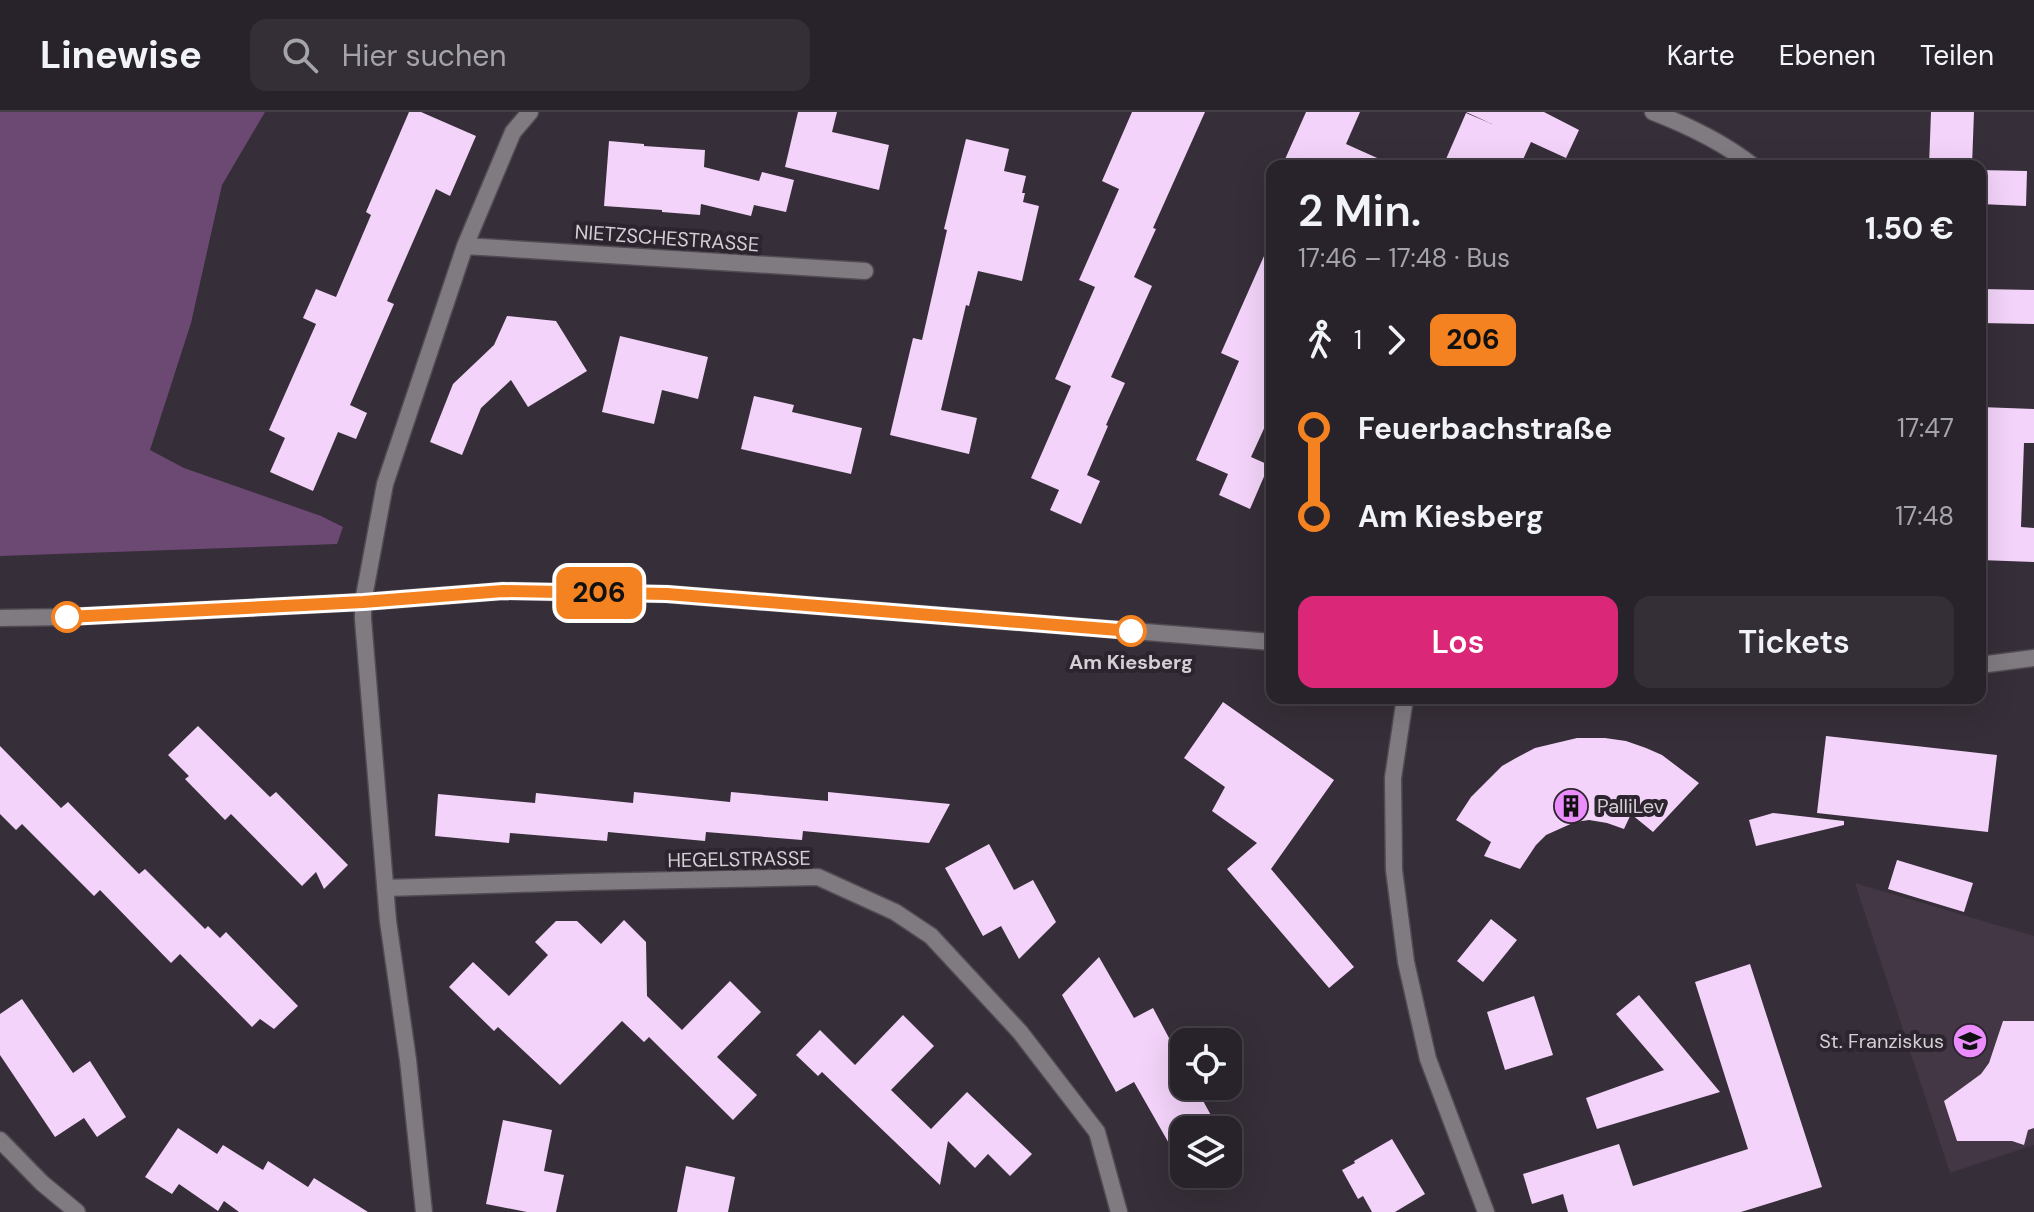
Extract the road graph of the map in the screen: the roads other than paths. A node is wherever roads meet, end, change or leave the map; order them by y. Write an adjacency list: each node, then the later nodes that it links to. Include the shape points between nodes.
1 (530, 112): 4 (street, via 513,132)
2 (1653, 112): 3 (street, via 1692,127)
3 (1744, 160)
4 (465, 246): 5 (street, NIETZSCHESTRASSE); 6 (street, via 385,484)
5 (865, 271)
6 (363, 602): 7 (street); 8 (street, via 503,591 667,594); 12 (street)
7 (0, 618)
8 (1266, 642)
9 (2034, 658): 10 (street)
10 (1986, 664)
11 (1404, 704): 17 (street, via 1393,778 1394,870 1406,962 1428,1059)
12 (385, 888): 15 (street); 16 (street, HEGELSTRASSE, via 818,877 895,912 931,936 1020,1032 1097,1132)
13 (0, 1140): 14 (street)
14 (77, 1212)
15 (424, 1212)
16 (1119, 1212)
17 (1486, 1212)

